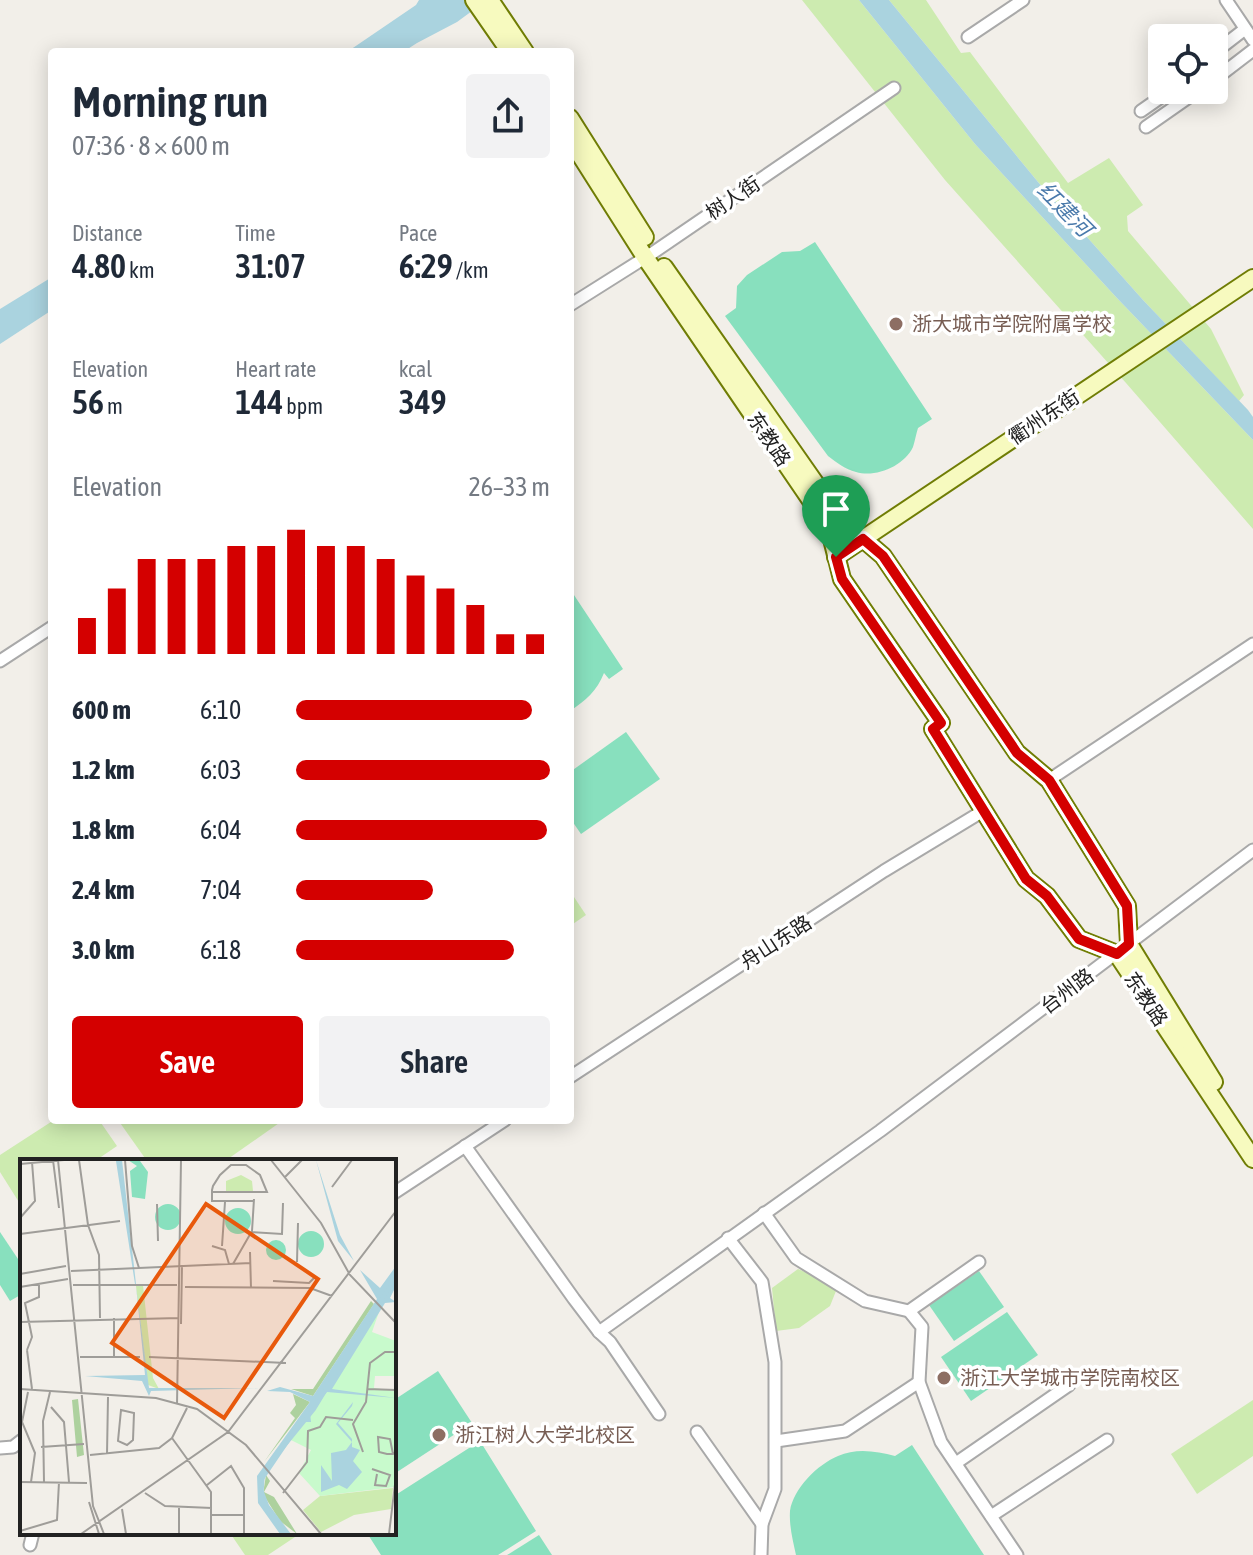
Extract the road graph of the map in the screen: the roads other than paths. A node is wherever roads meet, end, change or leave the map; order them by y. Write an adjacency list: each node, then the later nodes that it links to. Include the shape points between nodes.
1 (474, 0): 8 (street)
2 (490, 0): 8 (street)
3 (1023, 0): 6 (street)
4 (1226, 0): 5 (street)
5 (1245, 29): 7 (street); 9 (street)
6 (968, 37)
7 (1253, 40)
8 (508, 42)
9 (1228, 42)
10 (1253, 50): 11 (street)
11 (1228, 69)
12 (894, 88): 19 (street, 树人街)
13 (1151, 104): 15 (street)
14 (1179, 104): 17 (street)
15 (1141, 111)
16 (574, 125): 19 (street, 东教路)
17 (1146, 127)
18 (574, 145): 19 (street, 东教路)
19 (649, 255): 21 (street, 树人街); 22 (street, 东教路, via 841,520); 23 (street, 东教路, via 829,527)
20 (1253, 278): 22 (street, 衢州东街)
21 (574, 302)
22 (863, 539): 23 (street, 衢州东街); 27 (street, 东教路, via 883,556 1017,753)
23 (836, 557): 28 (street, 东教路, via 842,579 941,723 933,729)
24 (48, 630): 26 (street)
25 (1253, 644): 27 (street)
26 (0, 661)
27 (1049, 780): 30 (street, 东教路, via 1127,906)
28 (983, 811): 30 (street, 东教路, via 1026,879 1047,896 1079,939); 31 (street, 舟山东路)
29 (1253, 850): 30 (street, 台州路)
30 (1123, 949): 33 (street, 东教路); 35 (street, 东教路); 37 (street, 台州路)
31 (574, 1074)
32 (499, 1124): 34 (street)
33 (1253, 1144)
34 (465, 1146): 36 (street); 41 (street)
35 (1253, 1159)
36 (396, 1192)
37 (764, 1213): 38 (street, 台州路); 40 (street, via 796,1258 865,1301)
38 (728, 1238): 41 (street, 台州路); 47 (street, via 762,1282 775,1362)
39 (979, 1262): 40 (street)
40 (909, 1311): 42 (street, via 922,1327)
41 (599, 1332): 44 (street)
42 (919, 1382): 47 (street, via 845,1431); 50 (street, via 941,1442)
43 (1069, 1385): 50 (street)
44 (659, 1414)
45 (697, 1432): 52 (street)
46 (1107, 1440): 51 (street)
47 (776, 1441): 52 (street, via 775,1489)
48 (20, 1442): 49 (street)
49 (0, 1448)
50 (956, 1463): 51 (street)
51 (991, 1516): 54 (street)
52 (762, 1524): 53 (street)
53 (761, 1555)
54 (1017, 1555)

